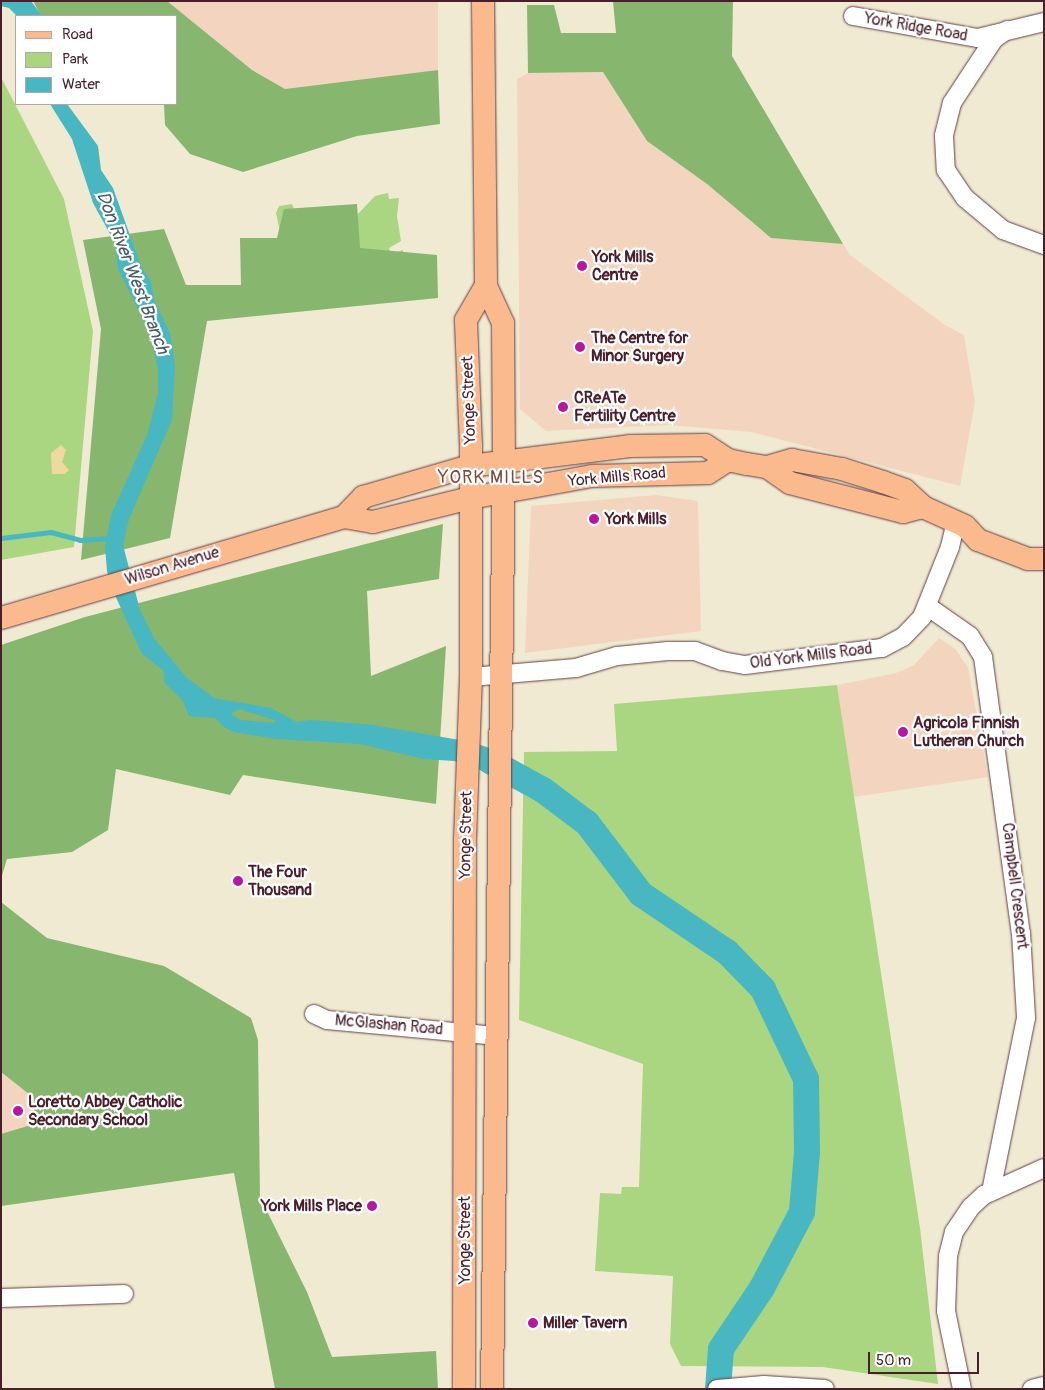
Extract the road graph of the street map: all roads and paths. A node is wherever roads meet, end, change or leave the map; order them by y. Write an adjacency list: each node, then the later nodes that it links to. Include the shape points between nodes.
1 (483, 1): 6 (main road, Yonge Street)
2 (853, 16): 4 (street, York Ridge Road, via 978,38)
3 (1044, 22): 4 (street, York Ridge Road)
4 (1007, 30): 5 (street, York Ridge Road, via 994,39 952,103 944,136 946,170 965,198 1003,230)
5 (1044, 245)
6 (486, 286): 7 (main road, Yonge Street, via 503,323); 9 (main road, Yonge Street, via 466,320)
7 (504, 460): 8 (main road, York Mills Road, via 659,444 705,445); 9 (main road, Wilson Avenue); 10 (main road, Yonge Street)
8 (728, 460): 10 (main road, York Mills Road, via 708,473 592,476); 13 (main road, York Mills Road, via 767,467 790,483 903,512 923,507)
9 (470, 466): 11 (main road, Yonge Street); 12 (main road, Wilson Avenue, via 364,497)
10 (504, 491): 11 (main road, Wilson Avenue); 17 (main road, Yonge Street)
11 (470, 498): 12 (main road, Wilson Avenue, via 373,522); 18 (main road, Yonge Street)
12 (344, 516): 16 (main road, Wilson Avenue)
13 (961, 524): 14 (main road, York Mills Road, via 978,540 1028,559); 15 (street, Old York Mills Road)
14 (1042, 558)
15 (927, 606): 17 (street, Old York Mills Road, via 908,633 876,649 745,664 722,661 695,651 668,651 617,656 576,668); 23 (street, Campbell Crescent, via 970,636 983,657 1021,933 1026,1018)
16 (1, 618)
17 (501, 675): 18 (street, Old York Mills Road); 21 (main road, Yonge Street)
18 (471, 677): 20 (main road, Yonge Street, via 465,840)
19 (314, 1014): 20 (street, McGlashan Road, via 328,1020)
20 (465, 1032): 21 (street, McGlashan Road); 27 (main road, Yonge Street)
21 (495, 1036): 28 (main road, Yonge Street)
22 (1044, 1168): 23 (street)
23 (991, 1191): 31 (street, via 960,1220 948,1256 947,1322)
24 (124, 1294): 25 (street)
25 (1, 1298)
26 (1044, 1386): 32 (street)
27 (464, 1389)
28 (492, 1389)
29 (717, 1389): 30 (street, via 750,1386)
30 (825, 1389)
31 (962, 1389)
32 (1032, 1389)

